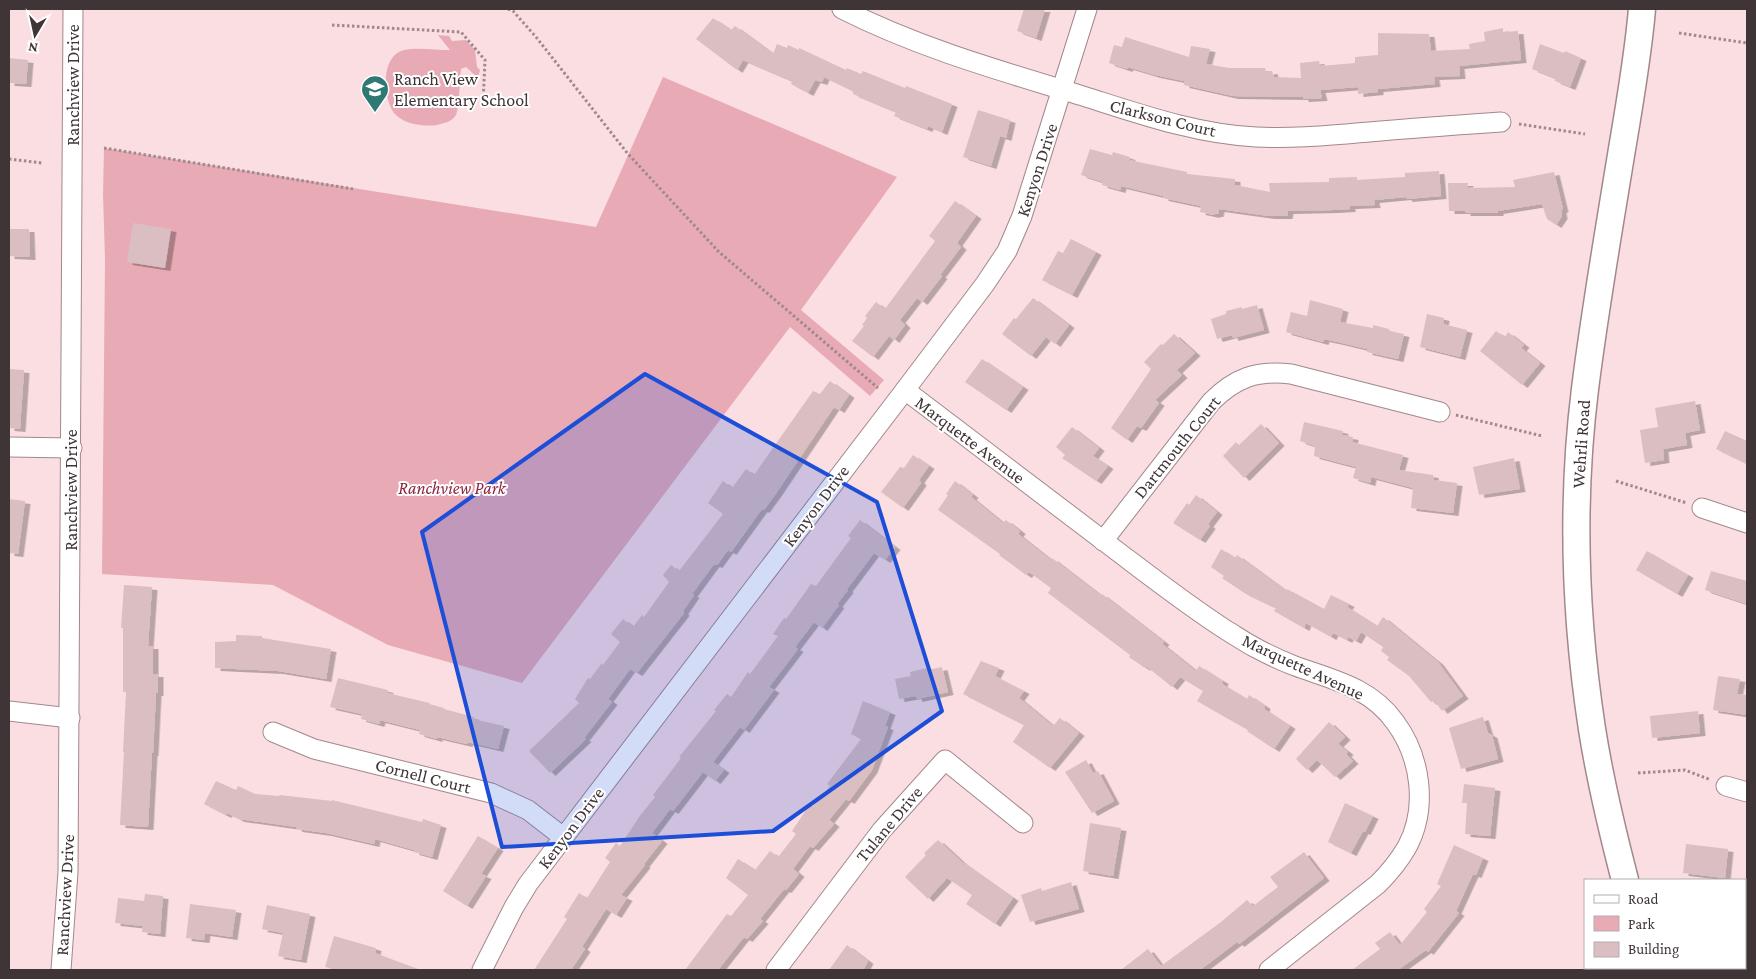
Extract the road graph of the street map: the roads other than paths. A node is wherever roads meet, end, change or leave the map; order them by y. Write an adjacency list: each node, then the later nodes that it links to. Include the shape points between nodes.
1 (74, 9): 10 (street, Ranchview Drive)
2 (842, 9): 5 (street, Clarkson Court, via 896,35 969,62)
3 (1087, 9): 5 (street, Kenyon Drive)
4 (1642, 9): 21 (street, Wehrli Road, via 1585,392 1578,499 1579,603 1586,688 1612,830)
5 (1062, 90): 6 (street, Clarkson Court, via 1187,127 1257,137 1306,137); 7 (street, Kenyon Drive, via 1022,216 1007,251)
6 (1501, 122)
7 (905, 390): 13 (street, Marquette Avenue); 20 (street, Kenyon Drive)
8 (1440, 412): 13 (street, Dartmouth Court, via 1291,374 1262,373 1239,380 1211,402)
9 (9, 447): 10 (street)
10 (72, 448): 15 (street, Ranchview Drive)
11 (1702, 508): 12 (street)
12 (1747, 523)
13 (1103, 541): 25 (street, Marquette Avenue, via 1255,648 1360,690 1395,721 1413,754 1419,779 1418,813 1411,838 1392,870)
14 (9, 711): 15 (street)
15 (70, 718): 22 (street, Ranchview Drive, via 68,872)
16 (274, 732): 20 (street, Cornell Court, via 314,748 491,793 528,810)
17 (1726, 786): 18 (street)
18 (1747, 792)
19 (1023, 823): 24 (street, Tulane Drive, via 945,760 882,830)
20 (563, 836): 23 (street, Kenyon Drive, via 514,907)
21 (1625, 879)
22 (61, 970)
23 (482, 970)
24 (776, 970)
25 (1269, 970)

